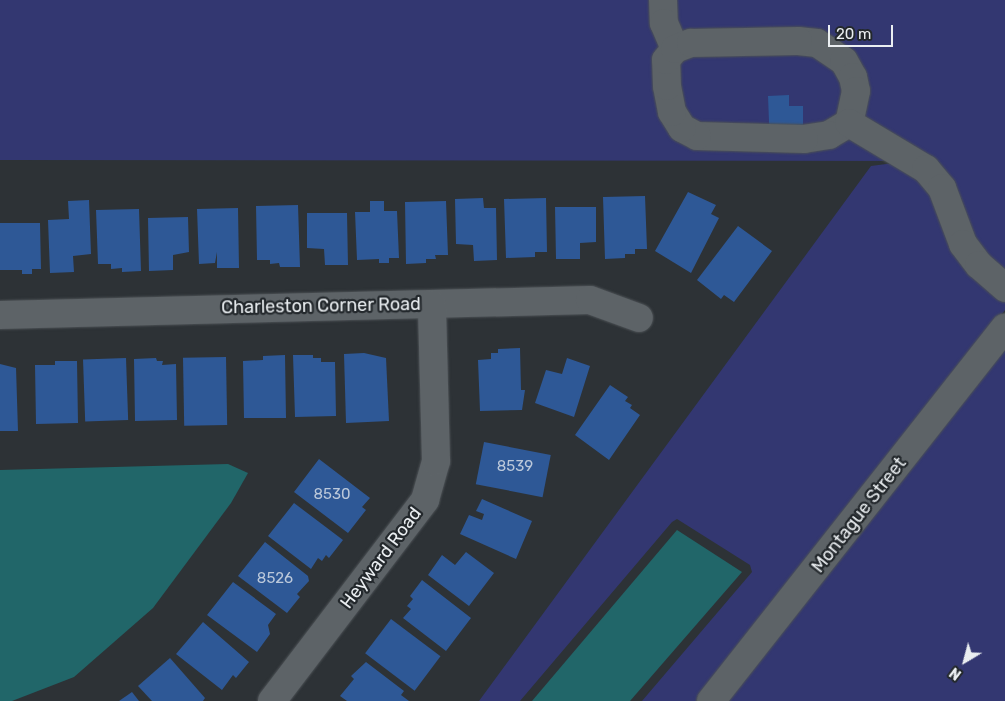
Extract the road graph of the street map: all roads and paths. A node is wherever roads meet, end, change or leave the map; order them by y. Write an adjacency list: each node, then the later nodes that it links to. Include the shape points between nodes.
1 (663, 0): 2 (street, via 664,23)
2 (675, 49): 3 (street, via 691,43 816,43 844,61 853,77 856,91); 3 (street, via 666,60 672,112 682,128 697,136 804,139 829,135)
3 (849, 124): 4 (street, via 926,169 942,188 963,244 979,265)
4 (1005, 288)
5 (432, 304): 6 (street, Charleston Corner Road); 7 (street, Charleston Corner Road, via 590,300); 9 (street, Heyward Road, via 436,461 425,500)
6 (0, 315)
7 (639, 318)
8 (1005, 328): 10 (street, Montague Street)
9 (272, 701)
10 (711, 701)

